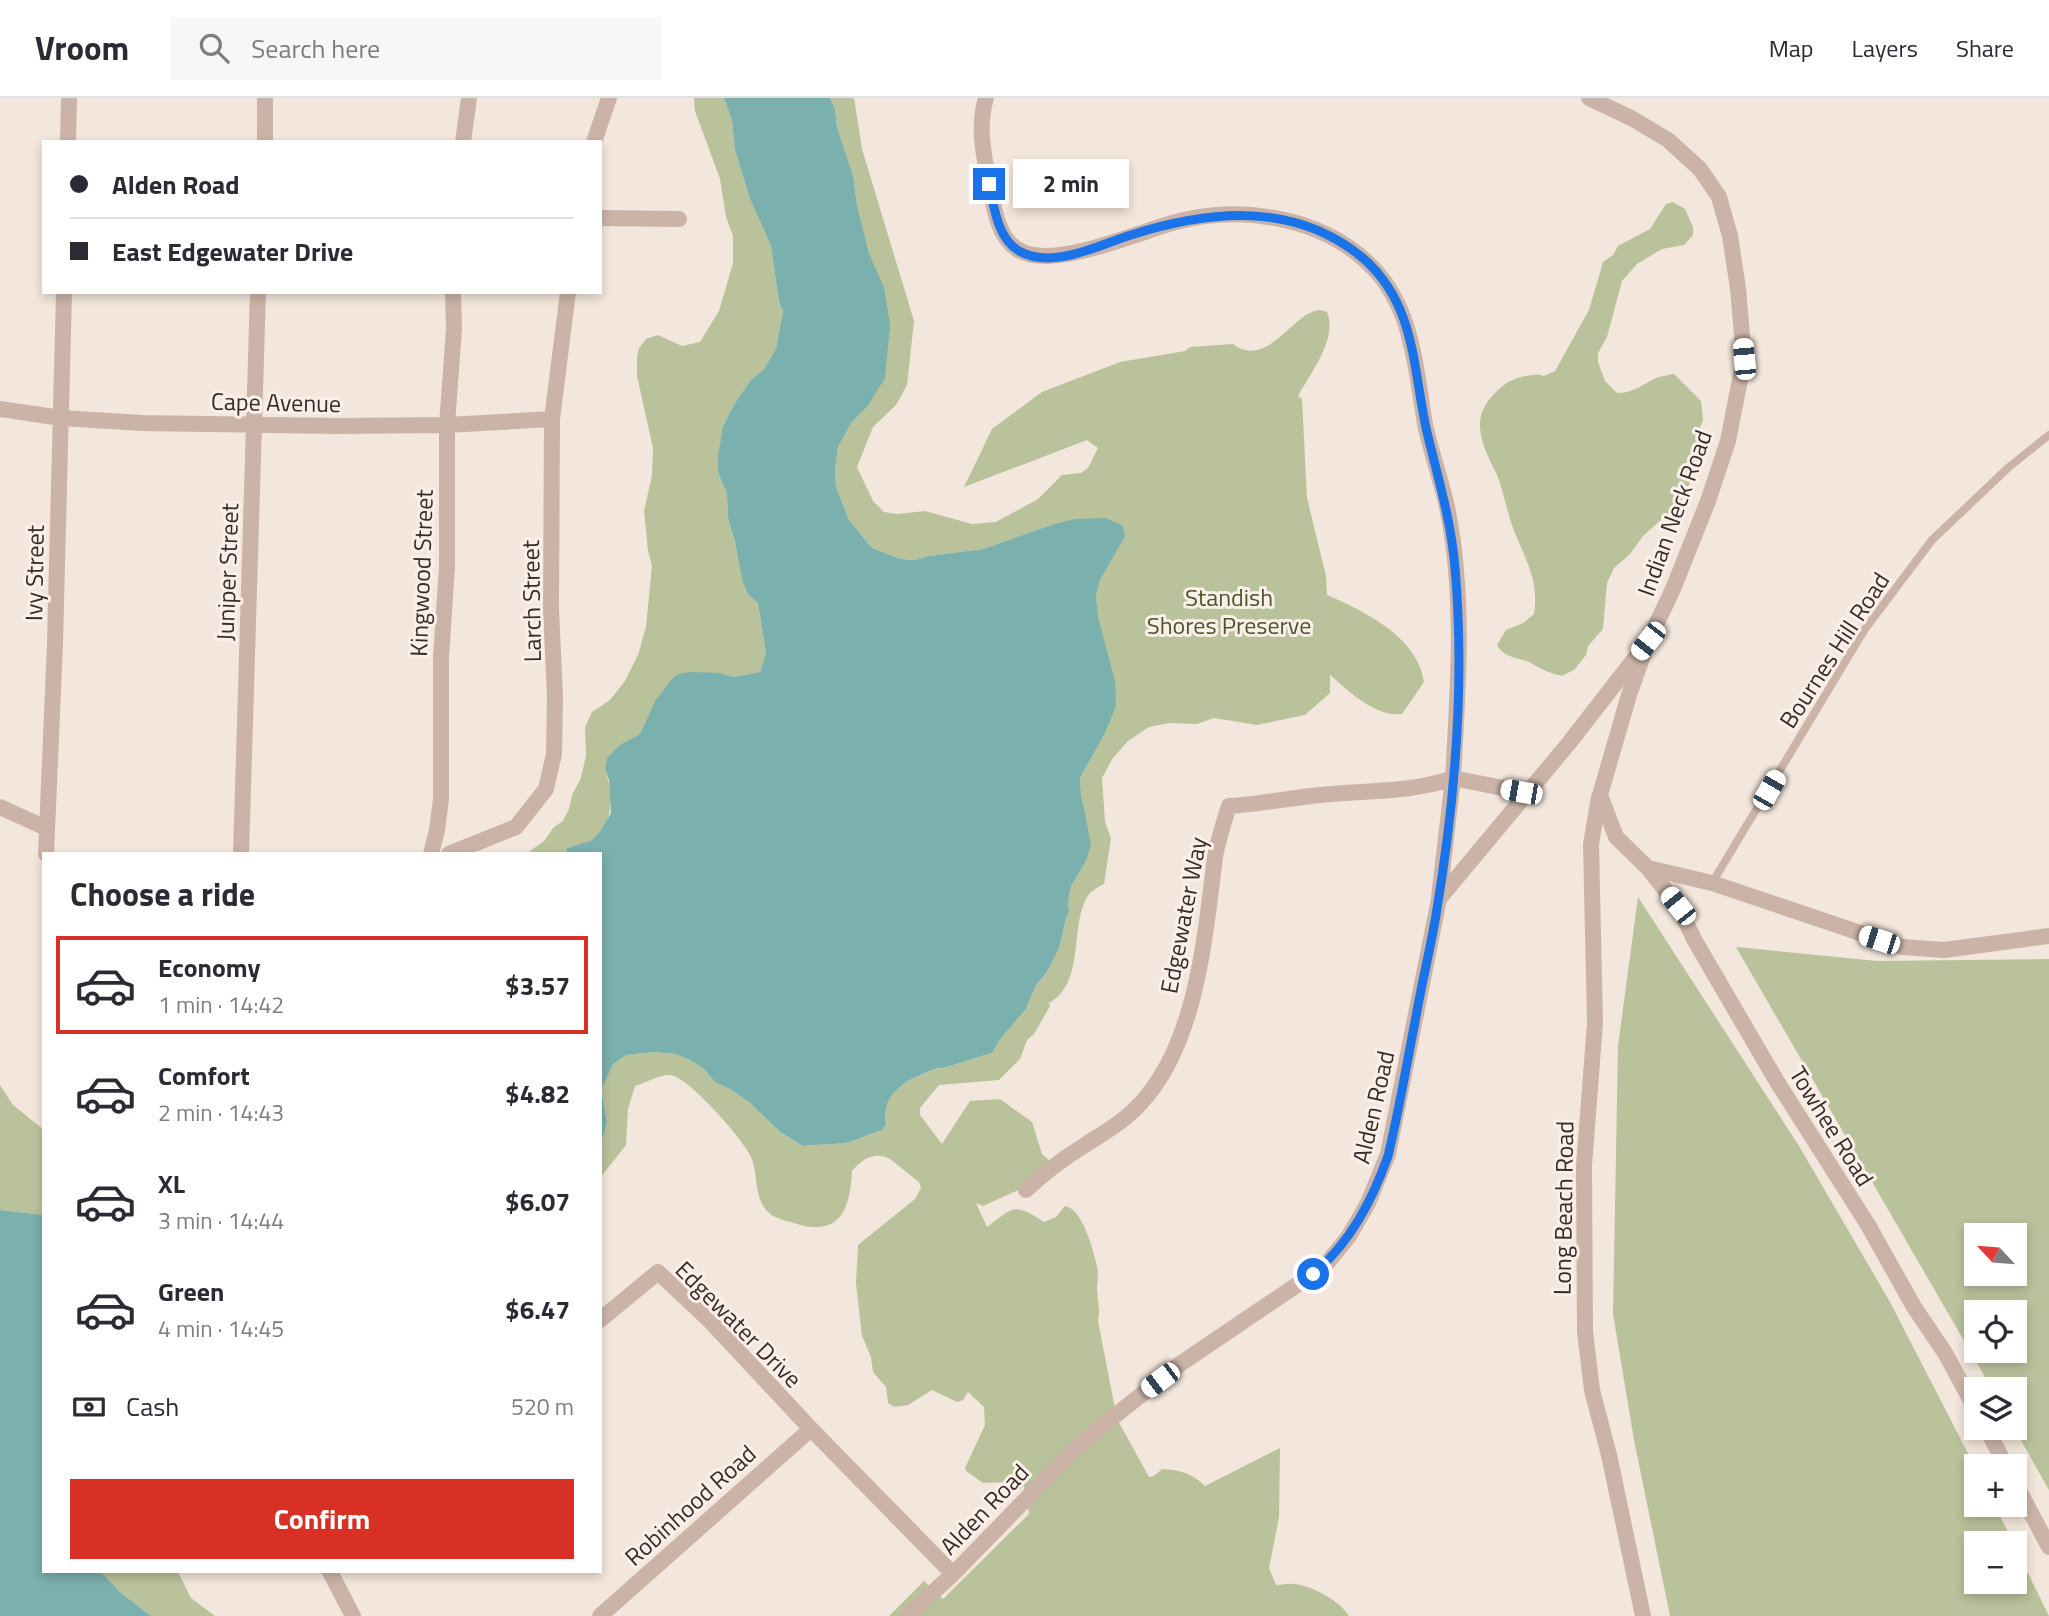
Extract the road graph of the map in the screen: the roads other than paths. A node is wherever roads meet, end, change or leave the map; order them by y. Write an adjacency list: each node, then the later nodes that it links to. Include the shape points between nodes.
1 (69, 98): 7 (street)
2 (265, 98): 8 (street)
3 (469, 98): 9 (street)
4 (609, 98): 10 (street)
5 (986, 98): 24 (street, via 981,135 998,222 1018,250 1043,256 1080,253 1178,221 1245,215 1291,222 1353,250 1391,292 1417,363 1426,426 1448,513 1457,625)
6 (1589, 98): 23 (street, Indian Neck Road, via 1651,128 1700,169 1719,197 1738,288 1744,359 1728,440 1673,589)
7 (68, 140)
8 (264, 140)
9 (463, 140)
10 (595, 140)
11 (602, 218): 12 (street)
12 (679, 219)
13 (64, 294): 18 (street, Ivy Street)
14 (258, 294): 20 (street, Juniper Street)
15 (453, 294): 21 (street, Kingwood Street)
16 (568, 294): 19 (street, Larch Street)
17 (0, 409): 18 (street, Cape Avenue)
18 (61, 418): 20 (street, Cape Avenue); 28 (street, Ivy Street)
19 (552, 419): 21 (street, Cape Avenue); 32 (street, Larch Street, via 554,754 546,789 516,827)
20 (254, 424): 21 (street, Cape Avenue); 30 (street, Juniper Street)
21 (447, 425): 31 (street, Kingwood Street, via 441,799)
22 (2049, 435): 34 (lane, Bournes Hill Road, via 1932,540 1865,629)
23 (1648, 641): 25 (street, Alden Road); 26 (street, Indian Neck Road)
24 (1453, 778): 25 (street); 35 (street); 37 (street, Edgewater Way, via 1394,790 1229,806 1216,855 1199,962 1177,1046 1133,1111)
25 (1528, 793): 35 (street, Alden Road)
26 (1600, 796): 33 (street, via 1616,836); 48 (street, Long Beach Road, via 1591,844 1595,1023 1584,1166 1585,1332 1591,1390)
27 (0, 807): 28 (street)
28 (46, 828): 29 (street, Ivy Street)
29 (46, 852)
30 (241, 852)
31 (431, 852)
32 (454, 852)
33 (1648, 869): 34 (street); 39 (street, Towhee Road, via 1678,906 1776,1080)
34 (1712, 884): 36 (street, via 1902,947 1944,950)
35 (1439, 898): 44 (street, Alden Road, via 1388,1156 1343,1245 1313,1274 1180,1364 1102,1426)
36 (2049, 936)
37 (1026, 1190)
38 (602, 1318): 40 (street, Edgewater Drive, via 658,1272)
39 (1964, 1388)
40 (811, 1429): 44 (street); 46 (street, Robinhood Road)
41 (2027, 1506): 42 (street)
42 (2049, 1547)
43 (331, 1573): 45 (street)
44 (953, 1574): 47 (street, Alden Road)
45 (353, 1616)
46 (600, 1616)
47 (907, 1616)
48 (1643, 1616)

